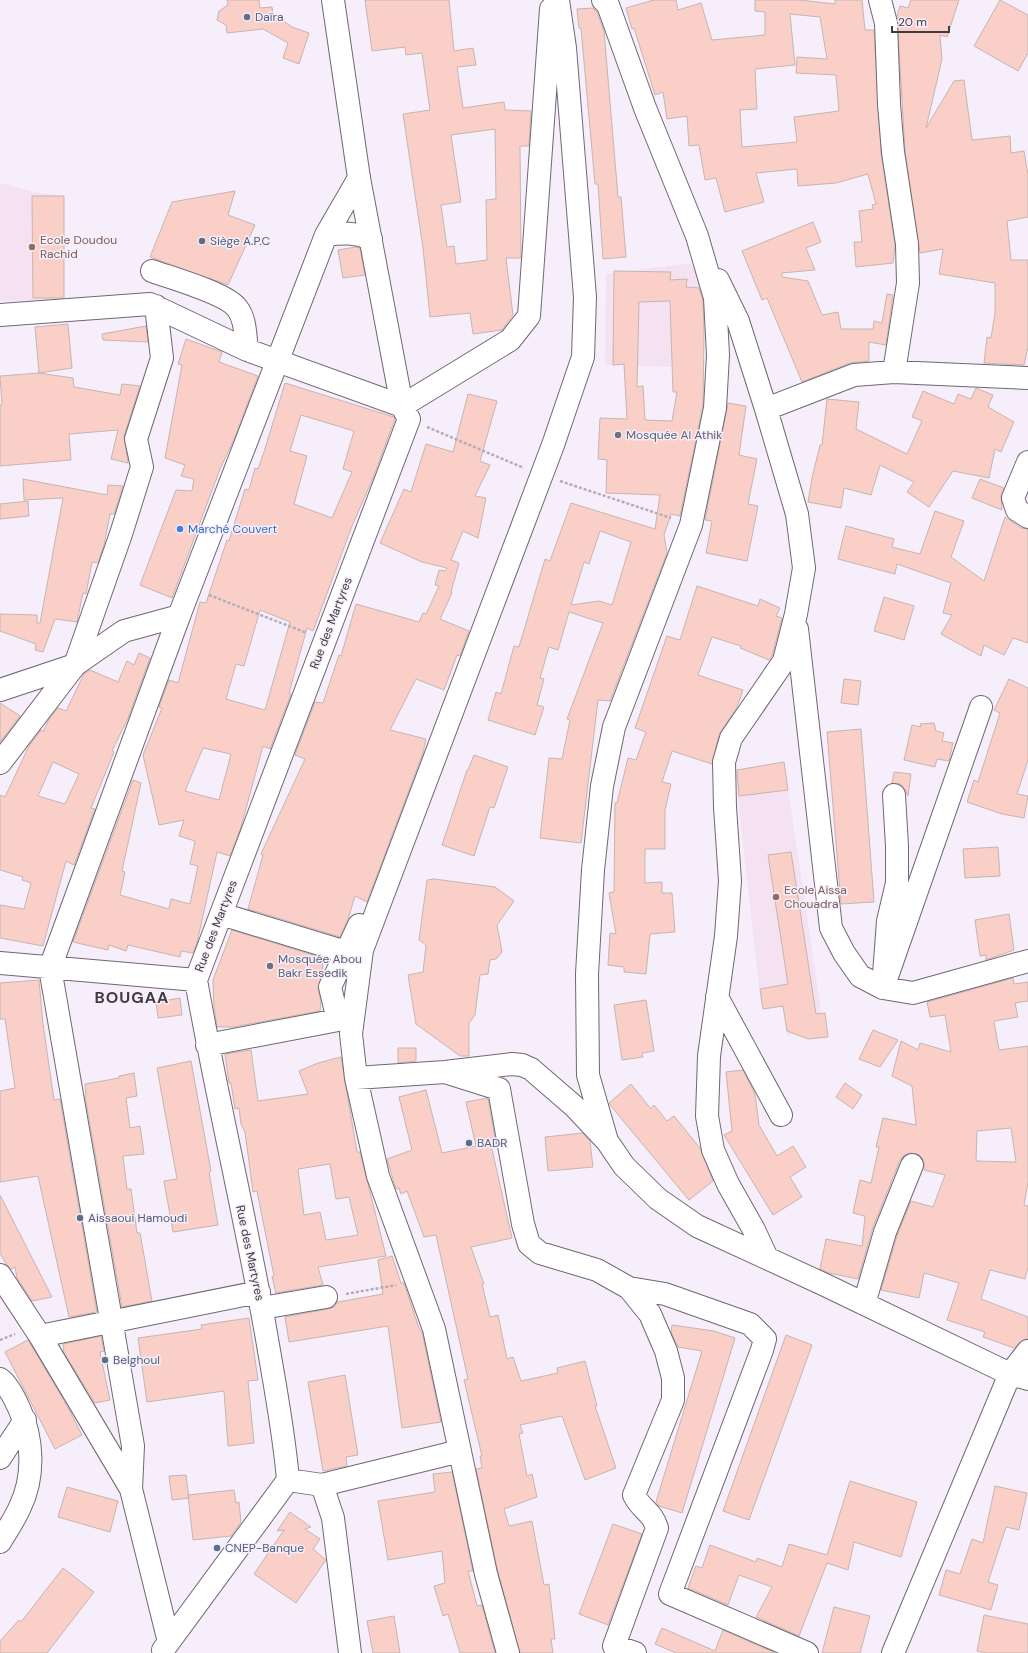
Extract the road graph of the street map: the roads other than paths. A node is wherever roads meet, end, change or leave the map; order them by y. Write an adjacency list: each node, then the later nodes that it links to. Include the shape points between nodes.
1 (333, 0): 6 (street)
2 (551, 0): 18 (street, via 529,316 510,340)
3 (558, 0): 28 (street, via 566,48 585,297 583,357 553,445)
4 (603, 0): 8 (street, via 608,5 645,108)
5 (880, 0): 15 (street, via 886,23 889,104 907,244 908,283)
6 (359, 178): 7 (street); 9 (street)
7 (326, 234): 9 (street, via 359,234); 14 (street)
8 (696, 236): 17 (street, via 738,321); 42 (street, via 715,298 718,355 715,408 691,524 614,727 602,786 593,870 588,974 588,1075)
9 (370, 239): 18 (street)
10 (152, 271): 13 (street, via 225,298 237,307 244,320)
11 (156, 306): 12 (street, via 150,304); 13 (street); 23 (street, via 162,358 136,439 142,467)
12 (0, 315)
13 (247, 350): 14 (street)
14 (276, 361): 18 (street); 22 (street)
15 (894, 372): 16 (street); 17 (street, via 854,375)
16 (1028, 378)
17 (766, 409): 21 (street, via 797,514 804,568)
18 (405, 413): 29 (street, Rue des Martyres, via 325,639)
19 (1028, 462): 20 (street, via 1013,498 1017,510)
20 (1028, 517)
21 (796, 614): 35 (street, via 831,928 860,976); 36 (street, via 784,661 730,738 724,762 730,881 726,936)
22 (179, 616): 23 (street, via 124,631); 33 (street)
23 (75, 665): 24 (street); 26 (street)
24 (0, 690)
25 (981, 707): 35 (street)
26 (0, 763)
27 (894, 795): 35 (street, via 897,883 888,921)
28 (384, 891): 30 (street, via 363,917); 37 (street, via 362,950)
29 (221, 914): 30 (street); 34 (street, Rue des Martyres)
30 (346, 952): 37 (street, via 330,987)
31 (1028, 961): 35 (street, via 913,993)
32 (0, 963): 33 (street)
33 (50, 968): 34 (street); 50 (street)
34 (196, 980): 38 (street, Rue des Martyres)
35 (883, 988)
36 (717, 997): 41 (street); 44 (street, via 709,1056 707,1116 713,1150)
37 (345, 1027): 38 (street); 40 (street)
38 (207, 1045): 48 (street, Rue des Martyres)
39 (445, 1072): 40 (street); 42 (street, via 512,1064 532,1069 576,1107); 46 (street, via 499,1089 523,1224 529,1244 540,1253 597,1270)
40 (356, 1078): 56 (street, via 378,1176 434,1329)
41 (781, 1115)
42 (607, 1141): 44 (street, via 624,1166 681,1216)
43 (912, 1165): 49 (street, via 885,1232)
44 (767, 1258): 49 (street)
45 (0, 1275): 51 (street)
46 (629, 1288): 65 (street, via 650,1314 674,1378 673,1400 634,1495 640,1506 653,1516 657,1528 614,1646); 66 (street, via 665,1294 750,1324 765,1339 670,1594)
47 (326, 1297): 48 (street)
48 (260, 1300): 50 (street); 58 (street, Rue des Martyres, via 284,1437)
49 (864, 1304): 53 (street)
50 (112, 1321): 51 (street); 60 (street, via 133,1446)
51 (40, 1336): 60 (street)
52 (1028, 1351): 53 (street)
53 (1019, 1377): 67 (street)
54 (0, 1379): 55 (street)
55 (25, 1420): 57 (street); 61 (street, via 31,1450 28,1481 21,1506)
56 (460, 1452): 59 (street); 64 (street, via 486,1574)
57 (0, 1458)
58 (288, 1480): 59 (street); 62 (street)
59 (322, 1485): 63 (street, via 333,1518)
60 (131, 1489): 62 (street)
61 (0, 1542)
62 (165, 1648)
63 (350, 1653)
64 (508, 1653)
65 (635, 1653)
66 (807, 1653)
67 (893, 1653)

